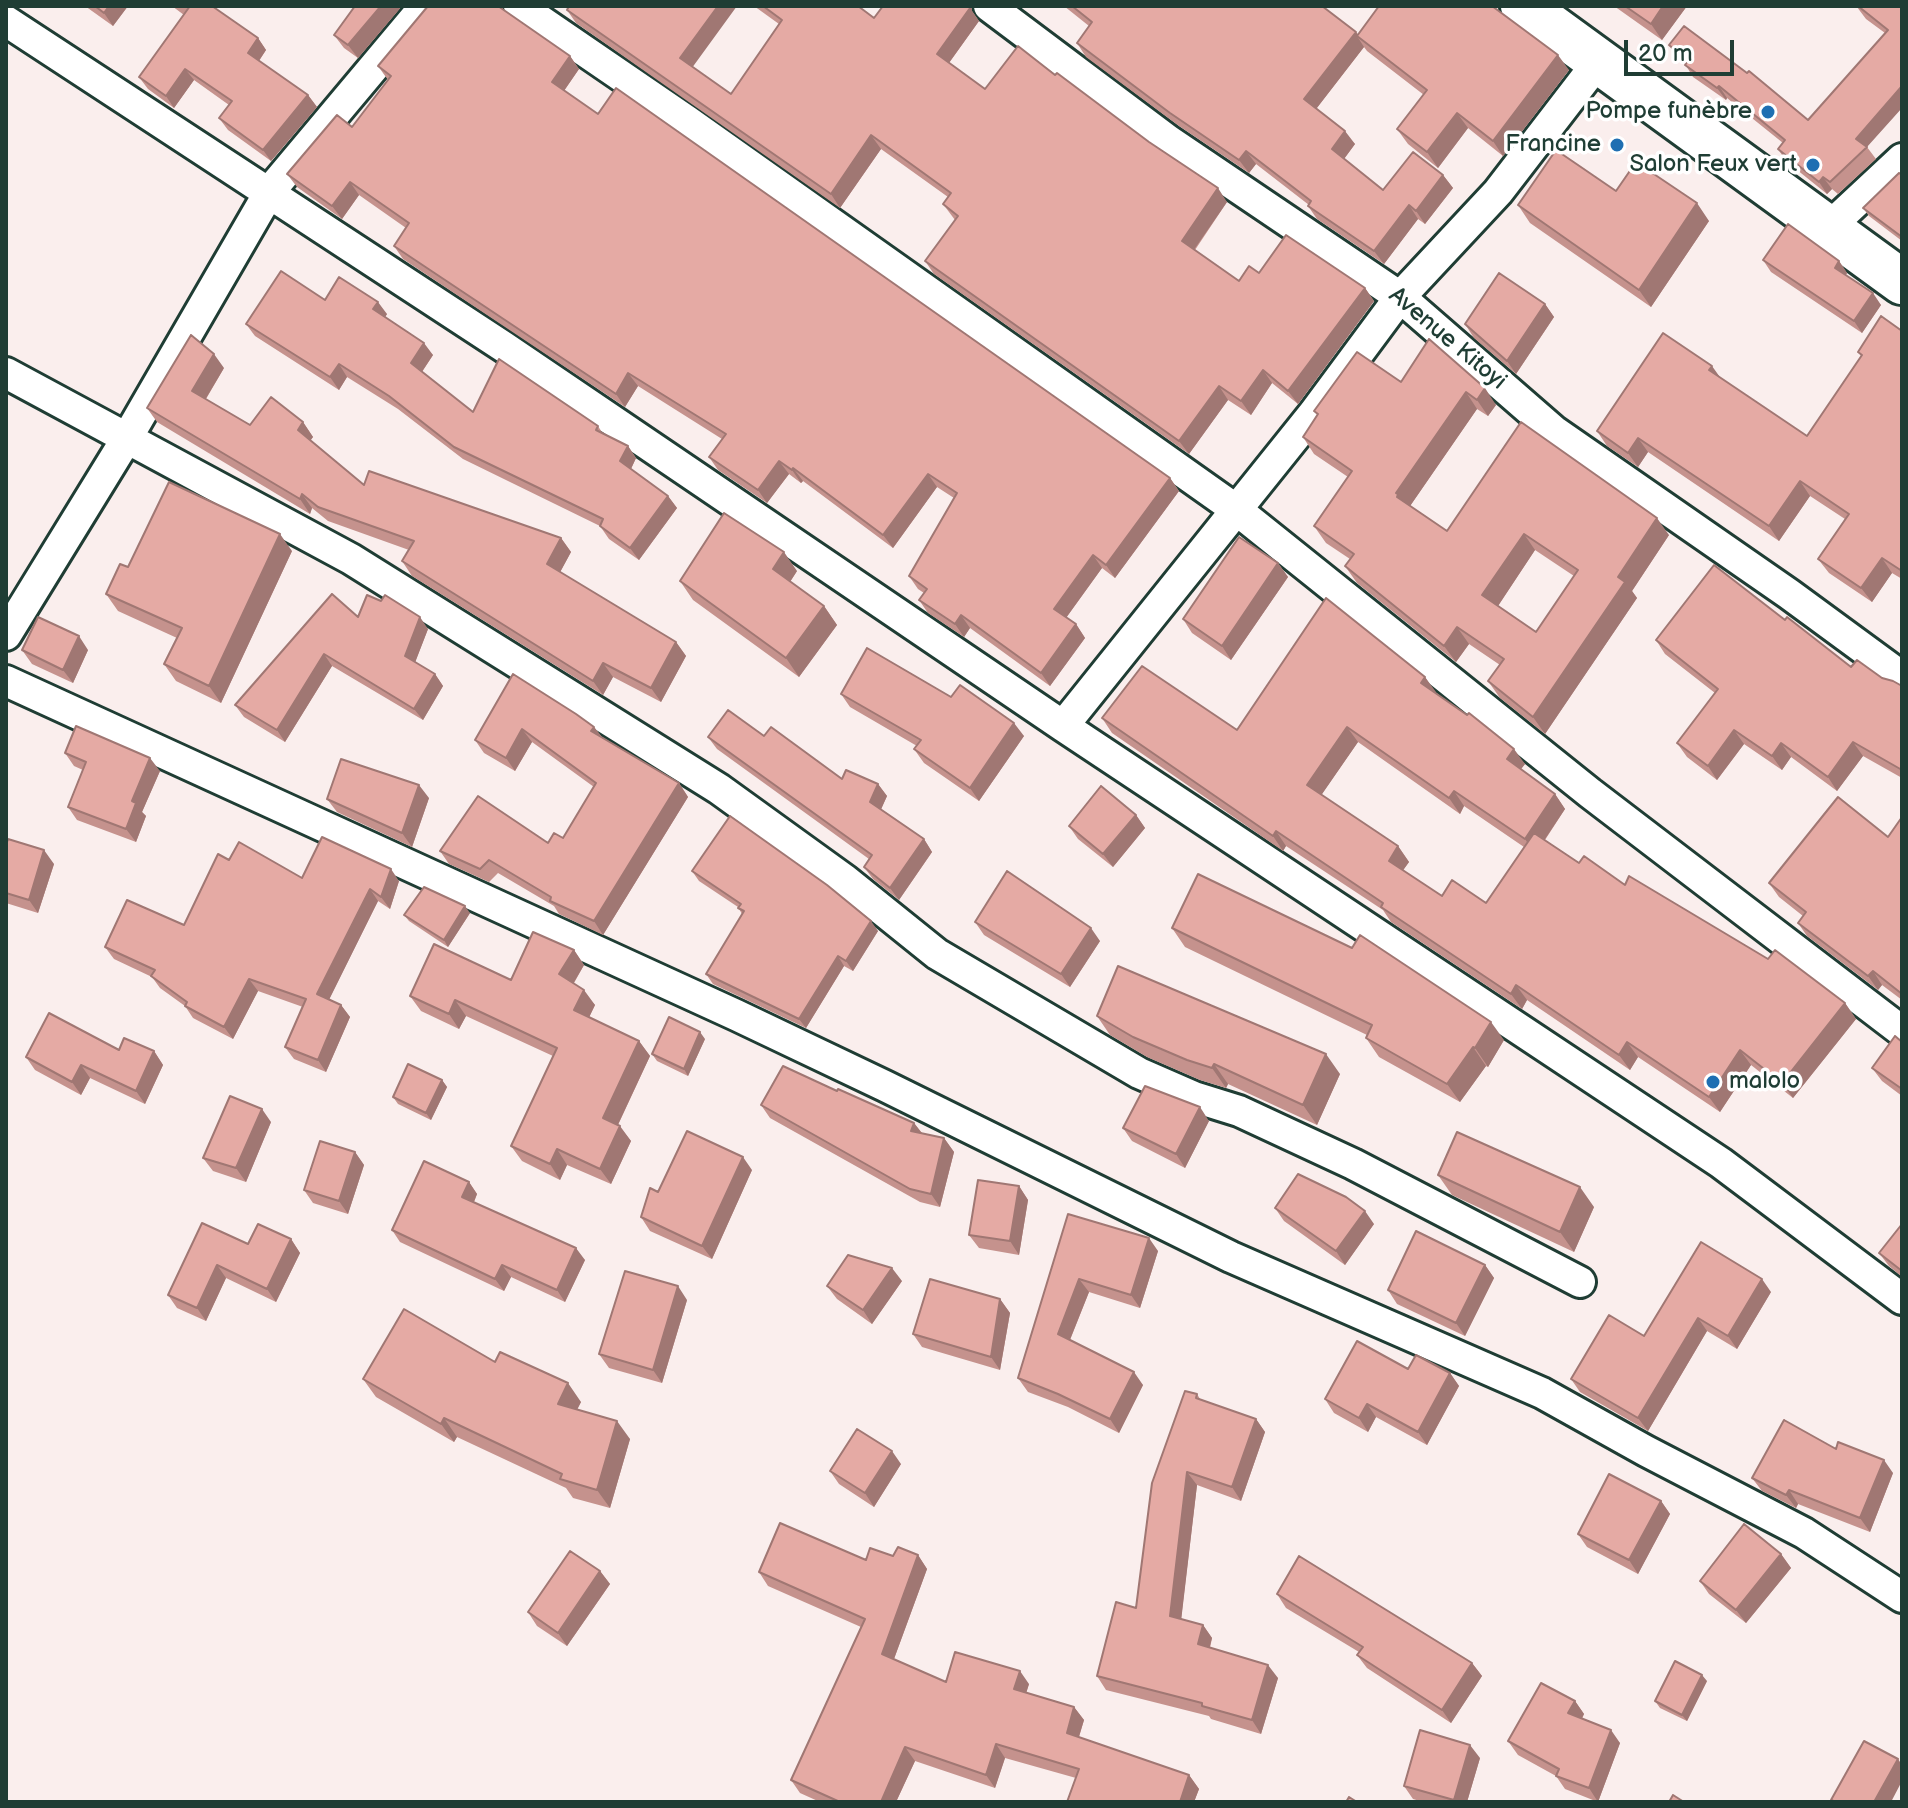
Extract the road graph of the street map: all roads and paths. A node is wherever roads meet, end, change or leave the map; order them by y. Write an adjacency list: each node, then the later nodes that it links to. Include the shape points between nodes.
1 (425, 6): 8 (street)
2 (519, 6): 14 (street)
3 (989, 6): 11 (street, Avenue Kitoyi, via 1169,141)
4 (1523, 6): 6 (street)
5 (6, 21): 8 (street)
6 (1598, 62): 9 (street); 11 (street, via 1498,192)
7 (1902, 159): 9 (street)
8 (270, 191): 13 (street); 18 (street)
9 (1828, 228): 10 (street)
10 (1902, 282)
11 (1400, 297): 14 (street); 16 (street, Avenue Kitoyi, via 1554,431)
12 (6, 373): 13 (street)
13 (127, 438): 15 (street); 20 (street, via 351,559 719,789 937,954 1113,1058 1353,1164)
14 (1238, 511): 18 (street); 19 (street, via 1590,793)
15 (6, 635)
16 (1902, 677)
17 (6, 681): 22 (street, via 736,1015 1231,1257 1542,1393 1804,1533)
18 (1063, 726): 21 (street, via 1721,1163)
19 (1899, 1029)
20 (1580, 1282)
21 (1902, 1299)
22 (1902, 1597)

